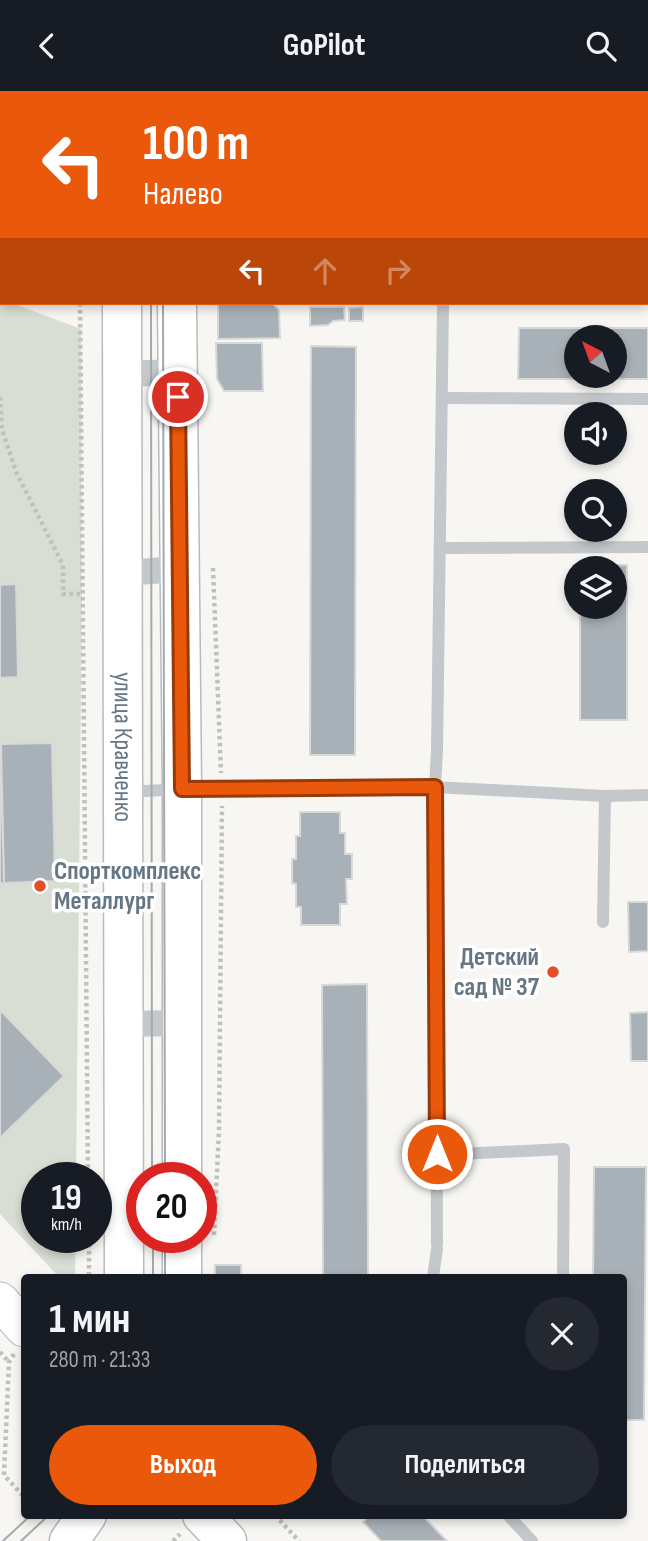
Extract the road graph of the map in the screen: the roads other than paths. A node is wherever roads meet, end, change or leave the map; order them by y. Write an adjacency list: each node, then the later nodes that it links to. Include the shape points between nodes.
1 (122, 305): 5 (main road, улица Кравченко)
2 (177, 305): 4 (main road)
3 (443, 305): 6 (lane)
4 (178, 372): 5 (street); 10 (main road)
5 (122, 374): 11 (main road, улица Кравченко)
6 (442, 398): 7 (lane); 9 (lane)
7 (648, 399)
8 (648, 547): 9 (lane)
9 (440, 548): 12 (lane)
10 (180, 569): 11 (street); 13 (main road)
11 (123, 573): 14 (main road, улица Кравченко)
12 (435, 787): 13 (lane); 16 (lane); 25 (lane, via 437,1247)
13 (182, 789): 14 (lane); 18 (main road)
14 (123, 792): 19 (main road, улица Кравченко)
15 (648, 795): 16 (lane)
16 (605, 796): 17 (lane)
17 (603, 922)
18 (182, 1023): 19 (street); 21 (main road)
19 (123, 1024): 23 (main road, улица Кравченко)
20 (458, 1154): 26 (lane, via 564,1149)
21 (182, 1162)
22 (182, 1253): 24 (main road)
23 (124, 1274)
24 (182, 1274)
25 (433, 1274)
26 (563, 1274)
27 (0, 1301): 28 (main road)
28 (21, 1339)
29 (84, 1519): 32 (main road)
30 (206, 1519): 33 (main road)
31 (512, 1519): 34 (lane)
32 (69, 1541)
33 (227, 1541)
34 (532, 1541)

